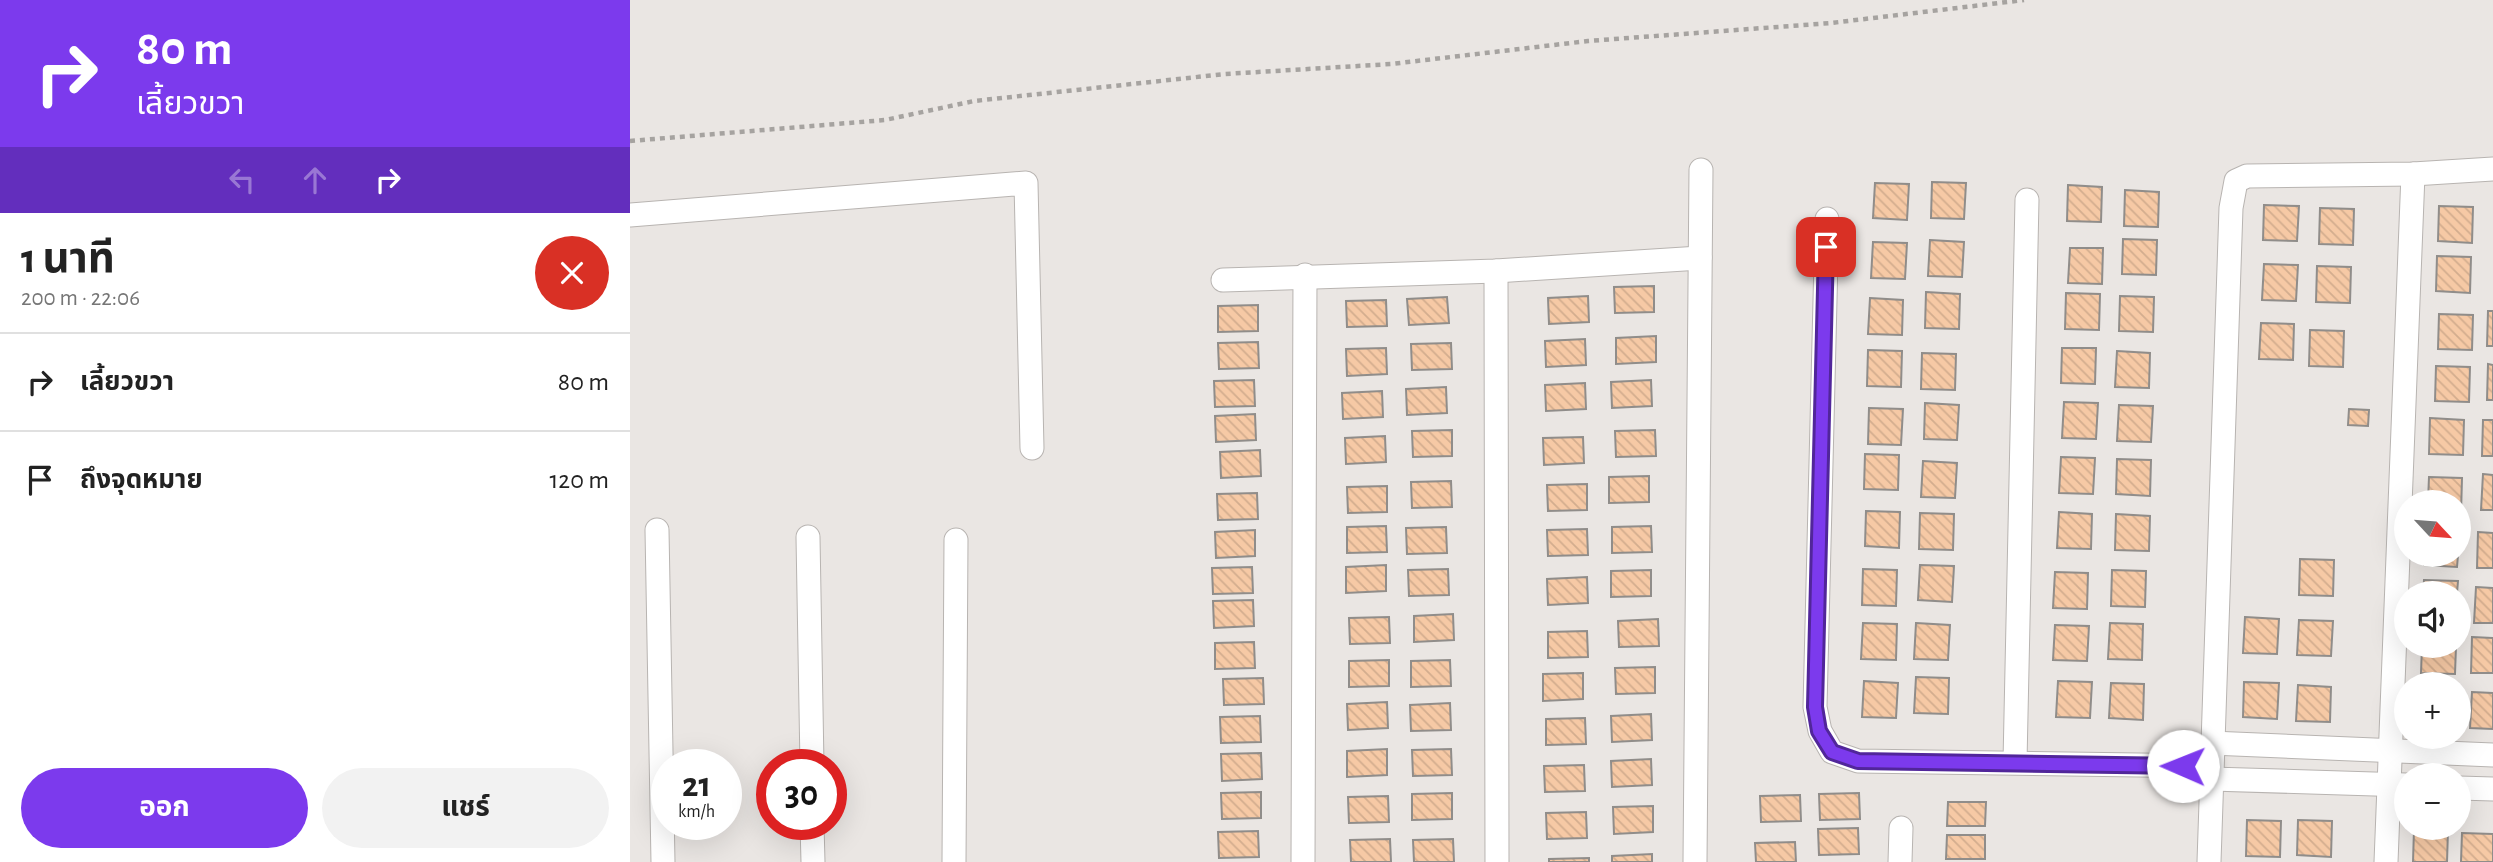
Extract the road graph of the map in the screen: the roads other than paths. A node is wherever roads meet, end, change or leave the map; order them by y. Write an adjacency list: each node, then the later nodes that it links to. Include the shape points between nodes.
1 (2493, 169): 3 (street)
2 (1702, 170): 7 (street)
3 (2413, 174): 15 (street, via 2247,176 2236,181 2231,208); 17 (street)
4 (2027, 200): 19 (street)
5 (630, 215): 11 (street, via 1026,183)
6 (1827, 219): 19 (street, via 1815,707 1819,731 1832,752 1858,761)
7 (1700, 258): 8 (street); 33 (street)
8 (1496, 271): 9 (street); 32 (street)
9 (1305, 275): 10 (street); 31 (street)
10 (1223, 279)
11 (1032, 448)
12 (657, 530): 28 (street)
13 (808, 537): 16 (street)
14 (956, 540): 30 (street)
15 (2211, 743): 17 (street); 21 (street)
16 (812, 749)
17 (2392, 751): 18 (street); 20 (street)
18 (2493, 755)
19 (2015, 762): 21 (street)
20 (2394, 763)
21 (2211, 773): 22 (street); 35 (street)
22 (2394, 784)
23 (2471, 788): 24 (street)
24 (2493, 789)
25 (2394, 810): 36 (street)
26 (1901, 828): 34 (street)
27 (812, 840): 29 (street)
28 (663, 862)
29 (813, 862)
30 (954, 862)
31 (1303, 862)
32 (1497, 862)
33 (1695, 862)
34 (1900, 862)
35 (2209, 862)
36 (2386, 862)

